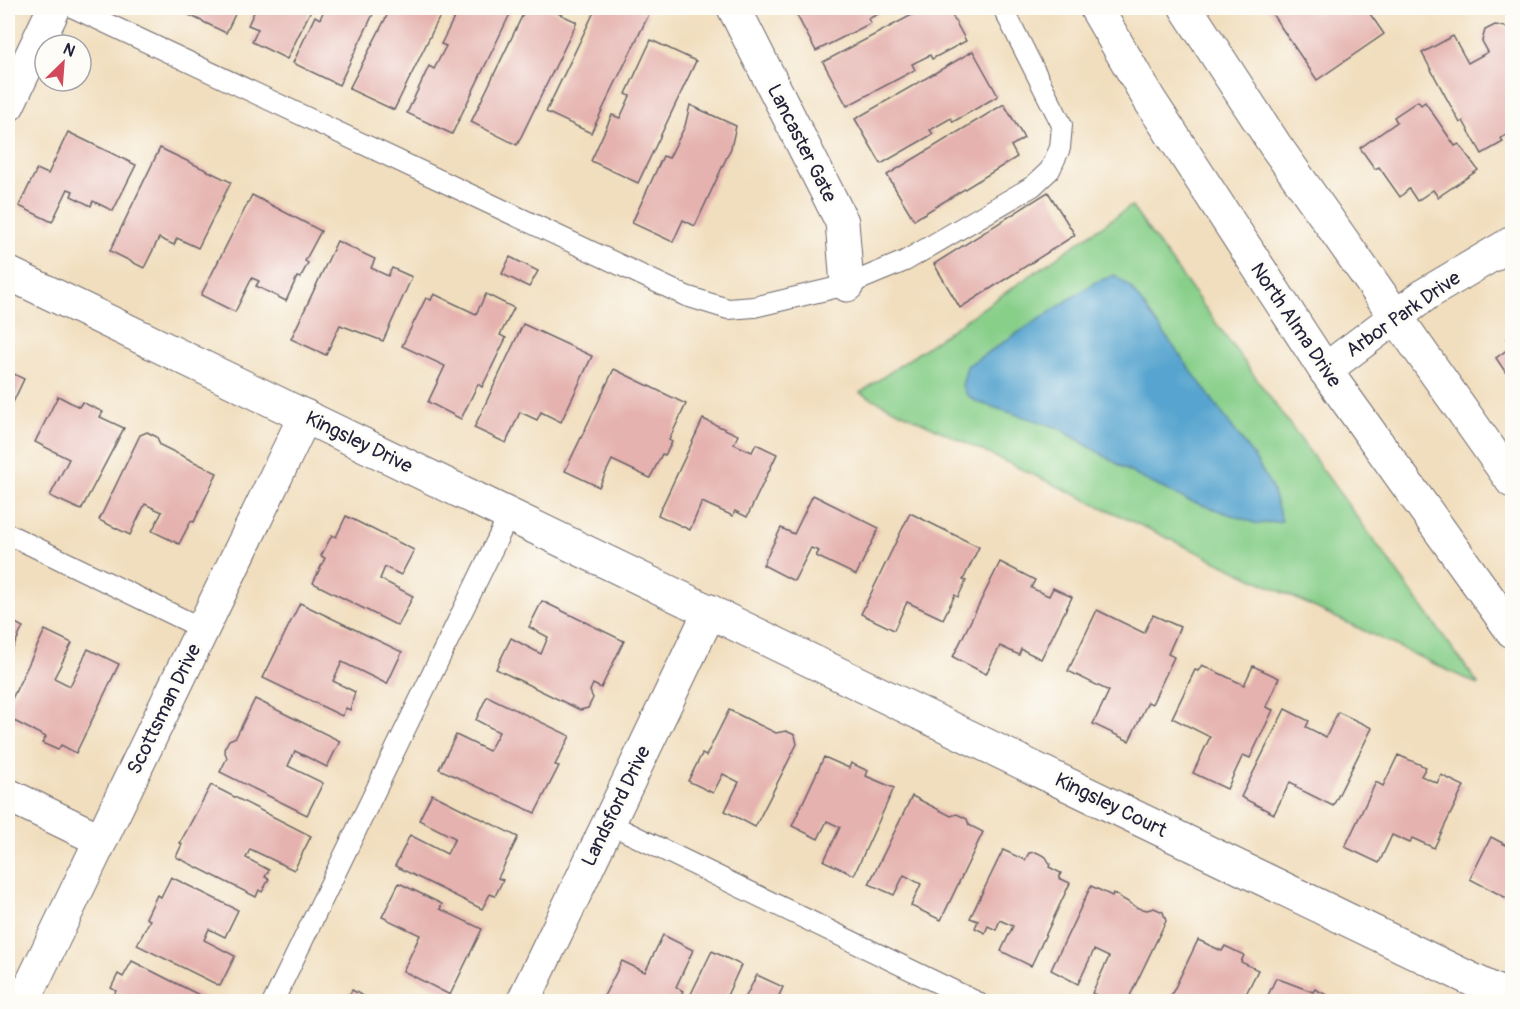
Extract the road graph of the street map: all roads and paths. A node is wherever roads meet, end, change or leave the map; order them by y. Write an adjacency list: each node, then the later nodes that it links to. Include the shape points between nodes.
1 (54, 8): 7 (street)
2 (74, 8): 10 (lane, via 686,296 728,309 754,307)
3 (734, 8): 10 (street, Lancaster Gate, via 842,222)
4 (1003, 8): 10 (lane, via 1062,125 1060,148 1050,170 1033,186 905,261)
5 (1096, 8): 12 (street, North Alma Drive, via 1167,127)
6 (1186, 8): 11 (street, via 1275,145)
7 (8, 105)
8 (1512, 243): 11 (street, Arbor Park Drive)
9 (8, 273): 13 (street, Kingsley Drive)
10 (847, 285)
11 (1395, 317): 12 (street, Arbor Park Drive); 14 (street)
12 (1325, 370): 19 (street, North Alma Drive)
13 (305, 416): 15 (street, Kingsley Drive); 18 (street, Scottsman Drive)
14 (1512, 481)
15 (510, 515): 17 (street, Kingsley Drive); 25 (lane)
16 (8, 534): 18 (lane)
17 (710, 611): 21 (street, Landsford Drive); 23 (street, Kingsley Court)
18 (202, 629): 22 (street, Scottsman Drive)
19 (1512, 631)
20 (8, 795): 22 (street)
21 (608, 823): 26 (street, Landsford Drive); 27 (lane)
22 (101, 840): 24 (street, Scottsman Drive)
23 (1512, 999)
24 (23, 1002)
25 (273, 1002)
26 (523, 1002)
27 (977, 1002)

